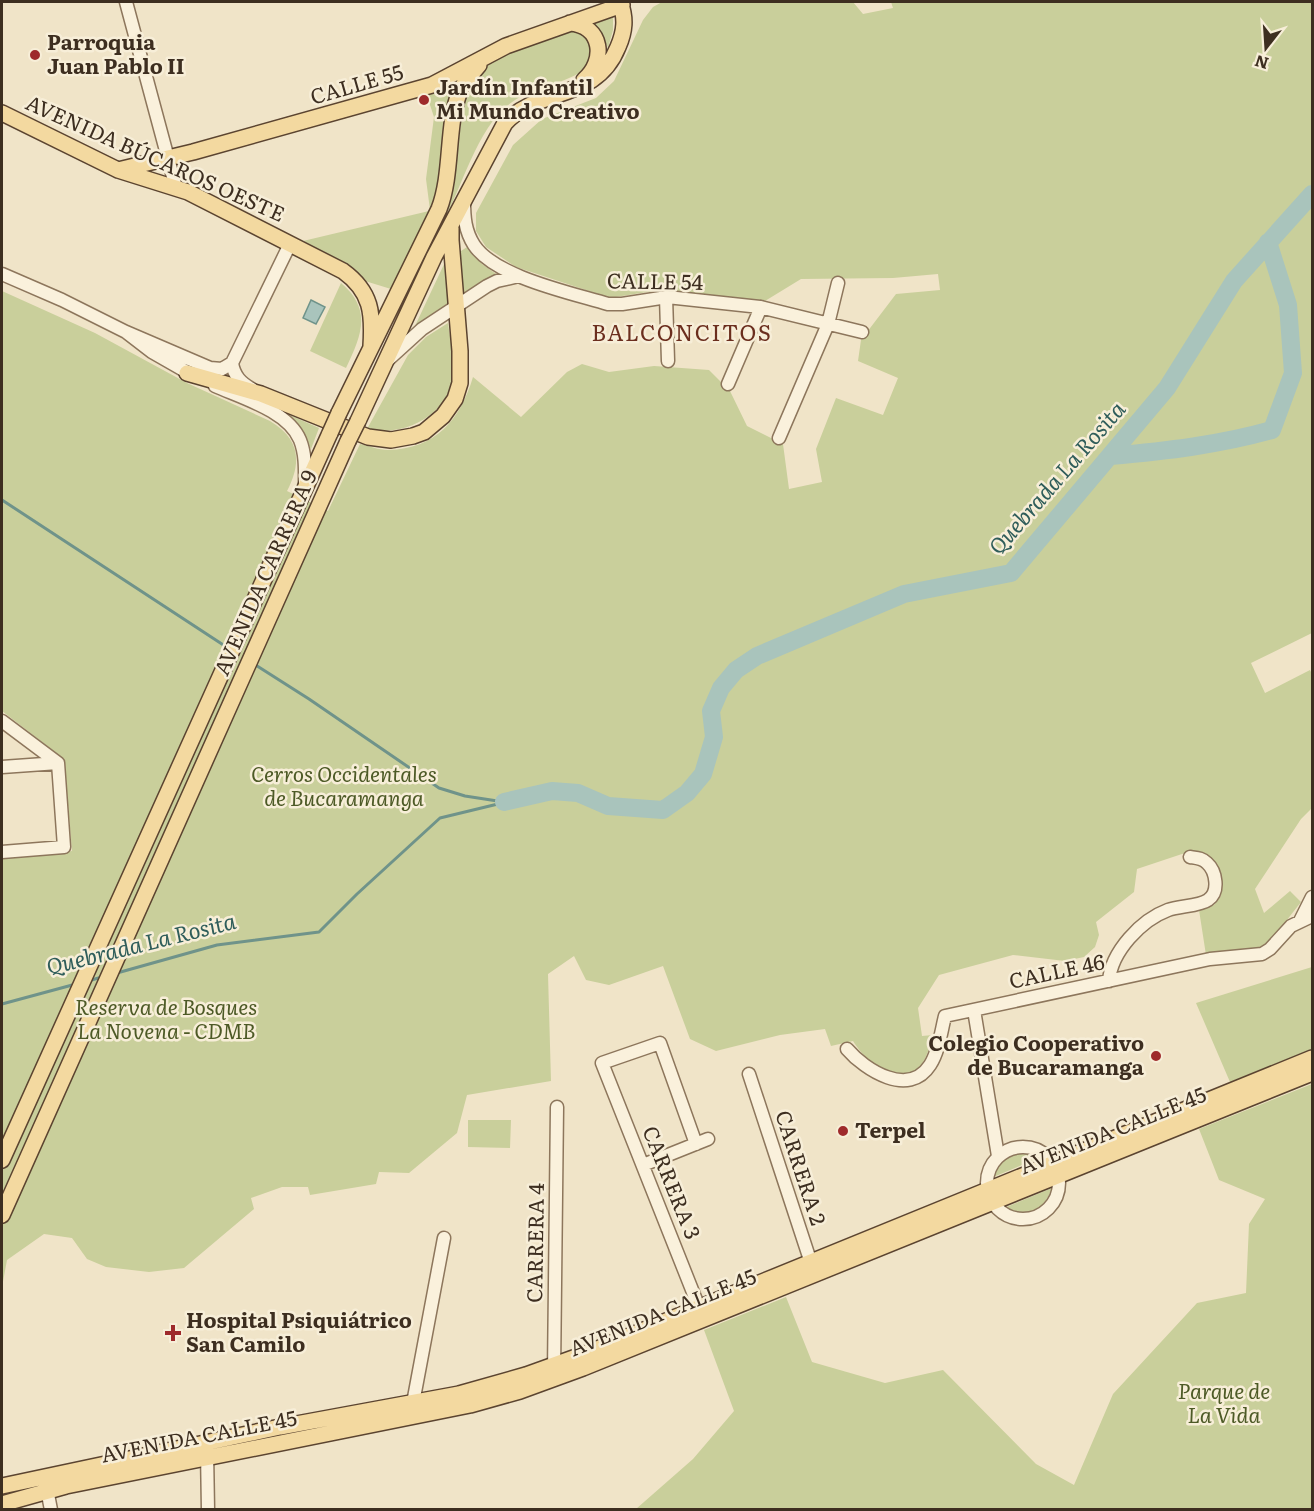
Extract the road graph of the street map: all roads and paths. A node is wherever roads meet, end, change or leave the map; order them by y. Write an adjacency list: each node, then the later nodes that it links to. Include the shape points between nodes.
1 (126, 2): 7 (street)
2 (625, 3): 3 (main road, CALLE 55); 5 (main road, AVENIDA CARRERA 9, via 625,24 613,59 596,78)
3 (570, 23): 4 (main road, CALLE 55); 5 (main road, via 588,28 598,49 588,77)
4 (489, 54): 7 (main road, CALLE 55, via 432,85); 22 (main road, AVENIDA CARRERA 9, via 460,92 442,201)
5 (570, 92): 10 (main road, AVENIDA CARRERA 9, via 512,115)
6 (2, 113): 8 (main road, AVENIDA BÚCAROS OESTE)
7 (168, 158): 8 (main road, CALLE 55); 9 (street)
8 (118, 170): 9 (main road, AVENIDA BÚCAROS OESTE)
9 (176, 188): 12 (main road, AVENIDA BÚCAROS OESTE)
10 (464, 199): 11 (main road, AVENIDA CARRERA 9); 14 (street, CALLE 54, via 465,224 474,245 489,261)
11 (453, 222): 17 (main road); 25 (main road, AVENIDA CARRERA 9)
12 (290, 244): 22 (main road, AVENIDA BÚCAROS OESTE, via 343,271 358,285 372,314); 24 (street)
13 (2, 274): 20 (street)
14 (520, 276): 16 (street, CALLE 54, via 608,304); 17 (street, via 493,283)
15 (838, 283): 19 (street)
16 (666, 297): 18 (street, CALLE 54); 23 (street)
17 (456, 307): 25 (street, via 422,329); 28 (main road, via 461,373 458,391 443,417 424,432 391,440 368,437)
18 (761, 307): 19 (street, CALLE 54); 27 (street)
19 (828, 324): 21 (street, CALLE 54); 29 (street)
20 (126, 332): 24 (street, via 210,368 222,369); 26 (street)
21 (862, 332)
22 (371, 346): 30 (main road, AVENIDA CARRERA 9, bridge)
23 (668, 361)
24 (232, 363): 28 (street, via 240,381)
25 (384, 364): 51 (main road, AVENIDA CARRERA 9, bridge)
26 (187, 373): 28 (main road); 30 (street, via 288,422 301,442)
27 (728, 384)
28 (261, 394)
29 (779, 438)
30 (303, 491): 47 (main road, AVENIDA CARRERA 9)
31 (2, 721): 32 (street)
32 (58, 763): 33 (street); 34 (street, via 64,847)
33 (2, 767)
34 (2, 852)
35 (1190, 857): 39 (street, via 1205,861 1213,872 1216,888 1212,896 1166,911 1149,921 1119,951)
36 (1312, 897): 38 (street)
37 (1312, 916): 38 (street, CALLE 46)
38 (1300, 921): 39 (street, CALLE 46, via 1262,954 1205,960)
39 (1109, 981): 40 (street, CALLE 46)
40 (974, 1010): 41 (street, CALLE 46, via 945,1016 934,1058 914,1079 895,1080 860,1062); 46 (street)
41 (847, 1049)
42 (1312, 1058): 49 (main road, AVENIDA CALLE 45)
43 (1312, 1073): 49 (main road, AVENIDA CALLE 45)
44 (749, 1074): 53 (street, CARRERA 2)
45 (557, 1107): 55 (street, CARRERA 4)
46 (998, 1156): 49 (street, via 1023,1147 1041,1152); 50 (street, via 988,1172)
47 (2, 1160)
48 (643, 1165): 48 (street, CARRERA 3, via 602,1063 660,1042 702,1142); 54 (street, CARRERA 3)
49 (1055, 1170): 50 (main road, AVENIDA CALLE 45); 50 (street, via 1057,1193 1038,1215 1013,1217 998,1208)
50 (990, 1196): 53 (main road, AVENIDA CALLE 45)
51 (2, 1215)
52 (444, 1238): 56 (street)
53 (813, 1268): 54 (main road, AVENIDA CALLE 45)
54 (701, 1313): 55 (main road, AVENIDA CALLE 45)
55 (554, 1373): 56 (main road, AVENIDA CALLE 45, via 476,1390)
56 (415, 1409): 57 (main road, AVENIDA CALLE 45)
57 (207, 1449): 58 (main road, AVENIDA CALLE 45); 62 (street)
58 (46, 1484): 59 (main road, AVENIDA CALLE 45); 60 (main road, AVENIDA CALLE 45); 61 (street)
59 (2, 1486)
60 (2, 1504)
61 (51, 1509)
62 (208, 1509)

